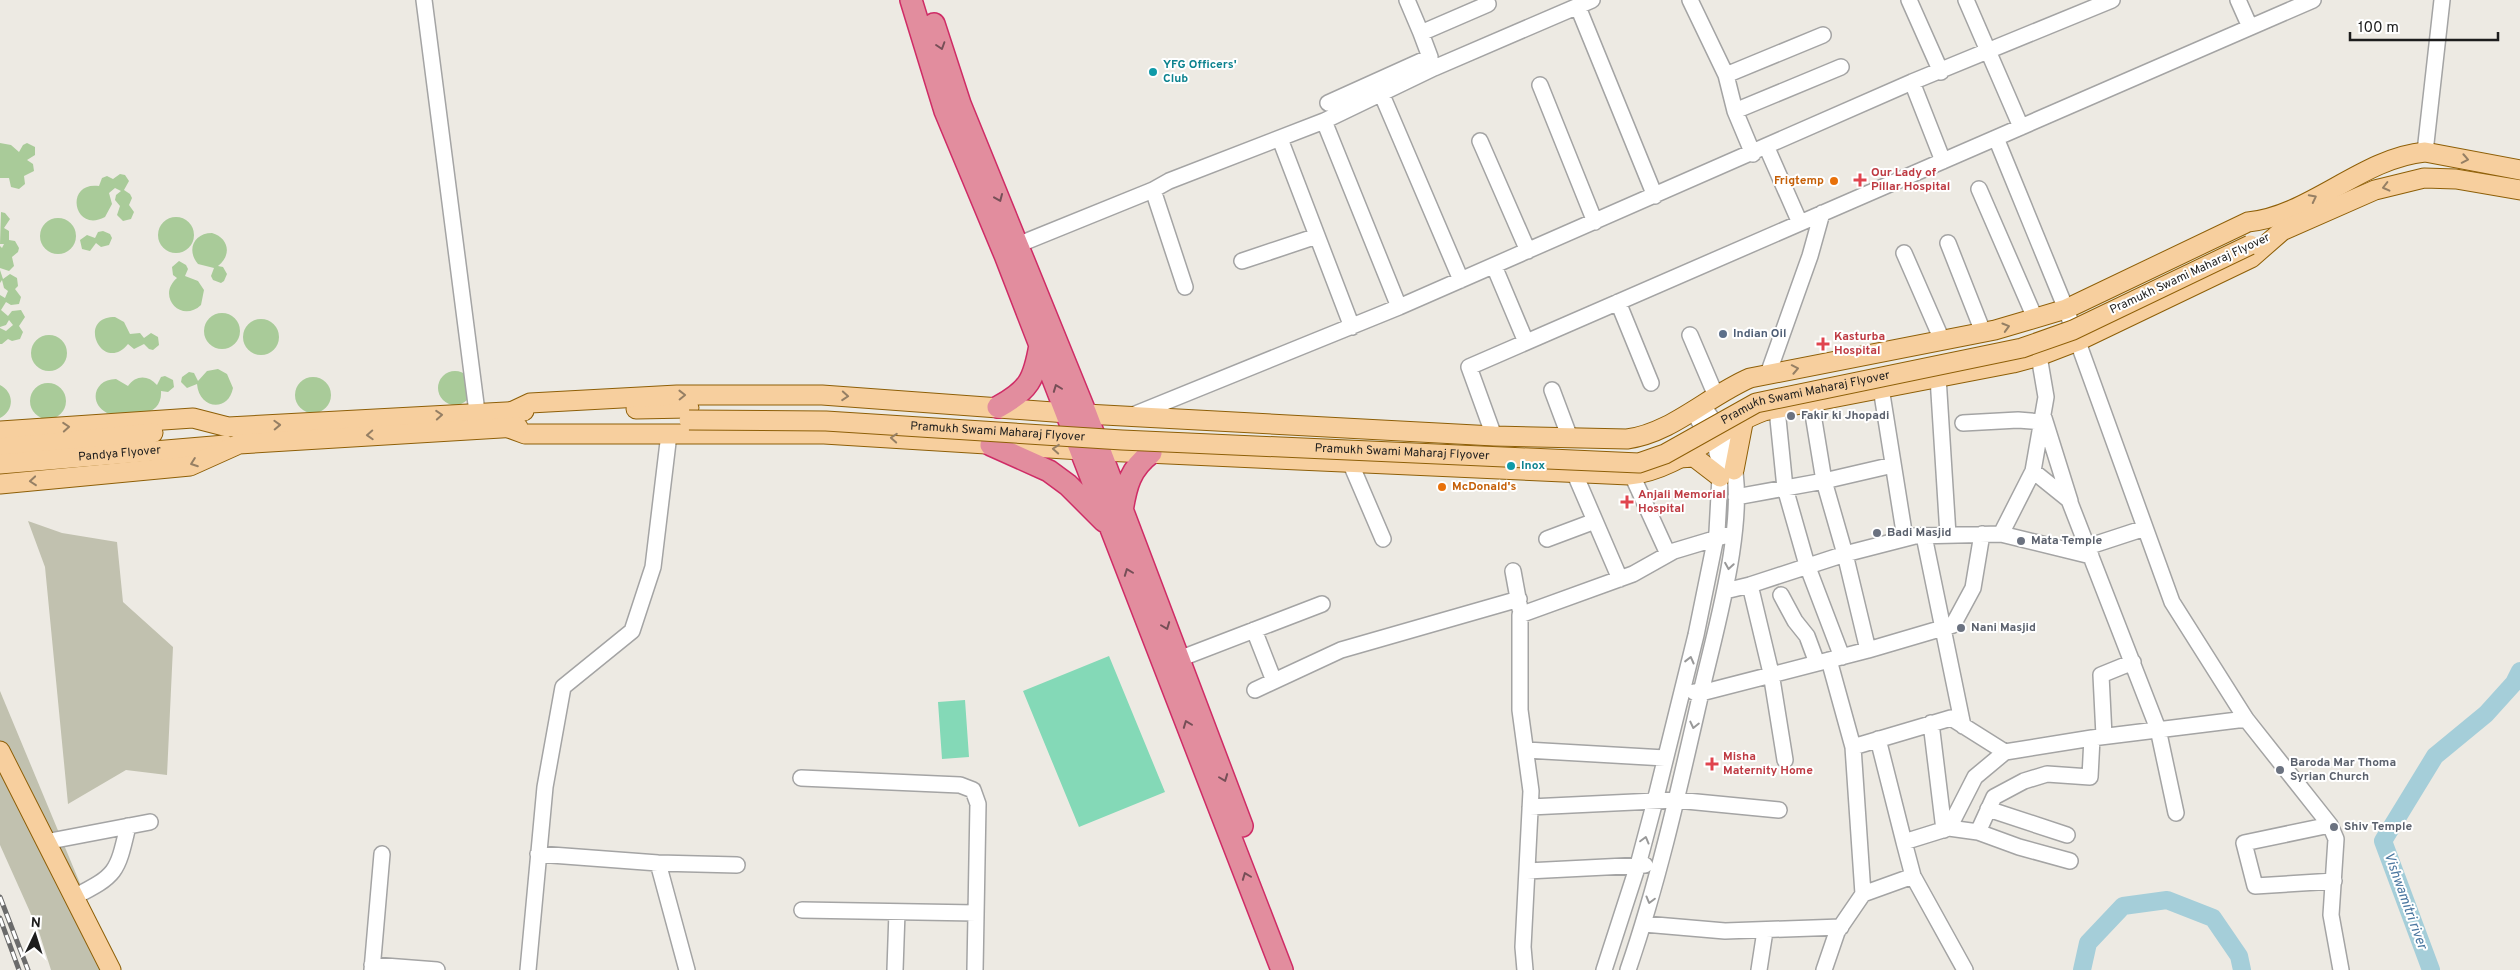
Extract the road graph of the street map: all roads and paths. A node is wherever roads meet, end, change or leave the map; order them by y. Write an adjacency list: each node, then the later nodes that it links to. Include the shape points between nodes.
1 (424, 0): 75 (street)
2 (910, 0): 47 (highway, via 946,111)
3 (926, 0): 47 (highway, one-way to 47)
4 (1407, 0): 16 (street)
5 (1592, 0): 14 (street)
6 (1690, 0): 21 (street)
7 (1909, 0): 20 (street)
8 (1966, 0): 18 (street)
9 (2112, 0): 18 (street)
10 (2238, 0): 15 (street)
11 (2313, 0): 15 (street)
12 (2442, 0): 33 (street)
13 (1488, 4): 16 (street)
14 (1578, 7): 24 (street, via 1434,68); 40 (street)
15 (2250, 27): 28 (street)
16 (1421, 33): 25 (street, via 1430,57)
17 (1823, 35): 21 (street)
18 (1988, 52): 20 (street); 28 (street)
19 (1841, 67): 26 (street)
20 (1941, 72): 22 (street)
21 (1726, 76): 26 (street)
22 (1912, 82): 32 (street); 34 (street)
23 (1540, 86): 42 (street)
24 (1382, 95): 27 (street); 52 (street)
25 (1328, 103)
26 (1735, 111): 32 (street)
27 (1324, 120): 30 (street); 55 (street)
28 (2021, 127): 29 (street)
29 (1996, 138): 34 (street); 56 (street)
30 (1280, 139): 38 (street); 45 (street)
31 (1480, 141): 48 (street)
32 (1760, 151): 40 (street); 43 (street)
33 (2425, 152): 35 (main road, one-way to 35); 36 (main road, via 2414,157 2412,164 2414,172); 44 (main road, one-way to 33, via 2366,171 2411,153)
34 (1943, 161): 41 (street)
35 (2520, 170)
36 (2424, 178): 39 (main road, via 2456,179); 44 (main road, one-way to 44, via 2375,190)
37 (1979, 189): 57 (street)
38 (1153, 190): 47 (street); 53 (street)
39 (2520, 190)
40 (1655, 196): 42 (street)
41 (1822, 214): 43 (street); 66 (street)
42 (1595, 222): 48 (street)
43 (1800, 223): 54 (street)
44 (2275, 225): 56 (main road, via 2248,222); 62 (main road, via 2251,258); 80 (main road, Pramukh Swami Maharaj Flyover, bridge, via 2074,330 2045,341 1756,402 1666,454 1639,463 1122,440 826,420)
45 (1317, 236): 50 (street); 58 (street)
46 (1948, 243): 59 (street)
47 (1011, 248): 64 (highway); 76 (highway)
48 (1528, 251): 51 (street)
49 (1904, 253): 61 (street)
50 (1242, 261)
51 (1494, 266): 52 (street); 63 (street)
52 (1461, 280): 55 (street)
53 (1185, 287)
54 (1618, 302): 63 (street); 68 (street)
55 (1399, 307): 58 (street)
56 (2066, 308): 57 (main road); 62 (street)
57 (2035, 318): 59 (main road, one-way to 57)
58 (1352, 327): 77 (street)
59 (1983, 332): 61 (main road)
60 (1690, 335): 72 (street)
61 (1942, 340): 66 (main road, one-way to 61)
62 (2078, 341): 65 (main road); 109 (street)
63 (1526, 342): 85 (street, via 1469,366)
64 (1040, 345): 73 (highway, via 1035,372 1027,387); 76 (highway, one-way to 64)
65 (2040, 356): 67 (main road); 79 (street, via 2046,397)
66 (1768, 374): 72 (main road, via 1735,384)
67 (1938, 377): 69 (main road); 113 (street)
68 (1651, 383)
69 (1881, 388): 71 (main road); 97 (street)
70 (1552, 390): 87 (street)
71 (1811, 402): 74 (main road); 102 (street)
72 (1703, 403): 86 (street); 87 (main road, via 1642,437)
73 (998, 408): 76 (main road); 80 (main road, one-way to 73, via 530,403 677,395 822,394)
74 (1777, 409): 78 (main road); 104 (street)
75 (476, 412): 80 (main road); 82 (main road, one-way to 75, via 321,424)
76 (1076, 413): 77 (main road); 92 (highway)
77 (1132, 416): 85 (main road)
78 (1744, 418): 86 (main road); 100 (main road)
79 (2042, 418): 81 (street); 98 (street); 106 (street)
80 (510, 419): 84 (main road, via 525,434); 89 (main road, Pandya Flyover, one-way to 89)
81 (1963, 423)
82 (228, 427): 83 (main road, one-way to 82, via 194,418); 88 (main road, Pandya Flyover)
83 (0, 432)
84 (668, 434): 90 (main road, one-way to 84, via 824,434); 171 (street, via 653,567 632,631 563,687 545,787)
85 (1494, 436): 87 (main road)
86 (1715, 436): 94 (main road); 100 (street, via 1732,456)
87 (1570, 438)
88 (187, 439): 89 (main road, Pandya Flyover); 91 (main road, Pandya Flyover); 96 (main road, Pandya Flyover)
89 (239, 444): 103 (main road, one-way to 103, via 190,466)
90 (992, 445): 92 (main road, one-way to 90); 107 (highway, via 1049,471)
91 (0, 448)
92 (1091, 451): 93 (main road); 107 (highway)
93 (1151, 453): 95 (main road); 107 (highway, via 1129,477)
94 (1679, 458): 100 (main road, via 1694,457); 101 (main road, via 1665,467)
95 (1350, 462): 99 (main road); 117 (street)
96 (0, 464)
97 (1893, 465): 102 (street); 116 (street)
98 (2033, 471): 106 (street); 112 (street)
99 (1574, 472): 101 (main road); 108 (street)
100 (1727, 474): 105 (street); 115 (street)
101 (1632, 475): 120 (street)
102 (1824, 481): 104 (street); 121 (street)
103 (0, 484)
104 (1785, 488): 105 (street); 122 (street)
105 (1736, 497): 110 (street)
106 (2071, 504): 119 (street)
107 (1117, 520): 134 (highway, one-way to 134); 196 (highway, one-way to 107)
108 (1595, 522): 118 (street); 124 (street)
109 (2145, 528): 119 (street); 142 (street, via 2172,602)
110 (1734, 533): 115 (street); 126 (street, one-way to 126)
111 (1982, 534): 112 (street); 113 (street); 132 (street, via 1973,588 1953,625)
112 (2001, 534): 119 (street)
113 (1948, 535): 114 (street)
114 (1924, 536): 116 (street); 132 (street)
115 (1716, 538): 120 (street); 140 (street, one-way to 115)
116 (1904, 538): 121 (street)
117 (1384, 539)
118 (1547, 539)
119 (2089, 552): 136 (street)
120 (1668, 554): 124 (street)
121 (1845, 554): 122 (street); 133 (street)
122 (1807, 566): 125 (street); 135 (street)
123 (1512, 571): 128 (street)
124 (1620, 579): 130 (street)
125 (1750, 585): 126 (street); 137 (street)
126 (1725, 591): 141 (street)
127 (1781, 595): 135 (street, via 1795,621)
128 (1519, 599): 130 (street); 138 (street, via 1341,650)
129 (1322, 604): 131 (street)
130 (1520, 615): 149 (street, via 1520,710)
131 (1254, 630): 134 (street); 138 (street)
132 (1944, 630): 133 (street); 144 (street)
133 (1868, 650): 135 (street)
134 (1178, 659): 197 (highway, one-way to 197)
135 (1829, 660): 137 (street); 148 (street)
136 (2133, 662): 145 (street); 146 (street, via 2101,675)
137 (1771, 673): 141 (street); 153 (street)
138 (1274, 681): 139 (street)
139 (1255, 690)
140 (1682, 690): 141 (street); 152 (street)
141 (1701, 693): 156 (street, one-way to 156)
142 (2246, 719): 145 (street); 163 (street)
143 (1931, 723): 144 (street, via 1951,718); 147 (street); 165 (street)
144 (1964, 726): 151 (street)
145 (2158, 729): 146 (street); 161 (street)
146 (2098, 737): 151 (street); 159 (street, via 2090,777 2048,774 2024,781 1994,797)
147 (1878, 739): 148 (street); 169 (street)
148 (1853, 747): 180 (street)
149 (1526, 750): 152 (street); 158 (street)
150 (0, 751): 168 (main road)
151 (2005, 752): 165 (street, via 1975,777)
152 (1665, 758): 157 (street)
153 (1785, 760)
154 (801, 778): 184 (street, via 960,785 972,790 978,804)
155 (0, 779): 189 (main road)
156 (1676, 800): 157 (street); 160 (street); 174 (street)
157 (1655, 801): 158 (street); 176 (street, one-way to 157)
158 (1530, 807): 177 (street)
159 (1988, 809): 166 (street); 167 (street)
160 (1779, 810)
161 (2176, 814)
162 (150, 822): 164 (street)
163 (2330, 825): 179 (street, via 2336,839); 179 (street, via 2244,842 2255,886)
164 (128, 826): 168 (street); 181 (street, via 114,872)
165 (1947, 829): 166 (street); 169 (street)
166 (1978, 832): 172 (street, via 2018,848)
167 (2067, 835)
168 (46, 842): 181 (main road)
169 (1904, 842): 178 (street)
170 (382, 854): 188 (street)
171 (538, 854): 173 (street); 192 (street)
172 (2070, 861)
173 (658, 863): 175 (street); 193 (street)
174 (1660, 864): 176 (street); 185 (street, one-way to 185)
175 (736, 865)
176 (1638, 865): 177 (street); 199 (street)
177 (1527, 871): 198 (street)
178 (1913, 876): 180 (street); 203 (street)
179 (2334, 881): 204 (street, via 2331,915)
180 (1863, 894): 186 (street)
181 (74, 897): 190 (main road)
182 (802, 910): 183 (street)
183 (897, 912): 184 (street); 194 (street)
184 (976, 913): 195 (street)
185 (1644, 924): 187 (street, via 1725,931); 200 (street)
186 (1841, 927): 187 (street); 202 (street)
187 (1765, 930): 201 (street)
188 (372, 967): 191 (street)
189 (97, 970)
190 (111, 970)
191 (437, 970)
192 (528, 970)
193 (687, 970)
194 (895, 970)
195 (975, 970)
196 (1282, 970)
197 (1297, 970)
198 (1525, 970)
199 (1604, 970)
200 (1628, 970)
201 (1759, 970)
202 (1824, 970)
203 (1965, 970)
204 (2341, 970)

